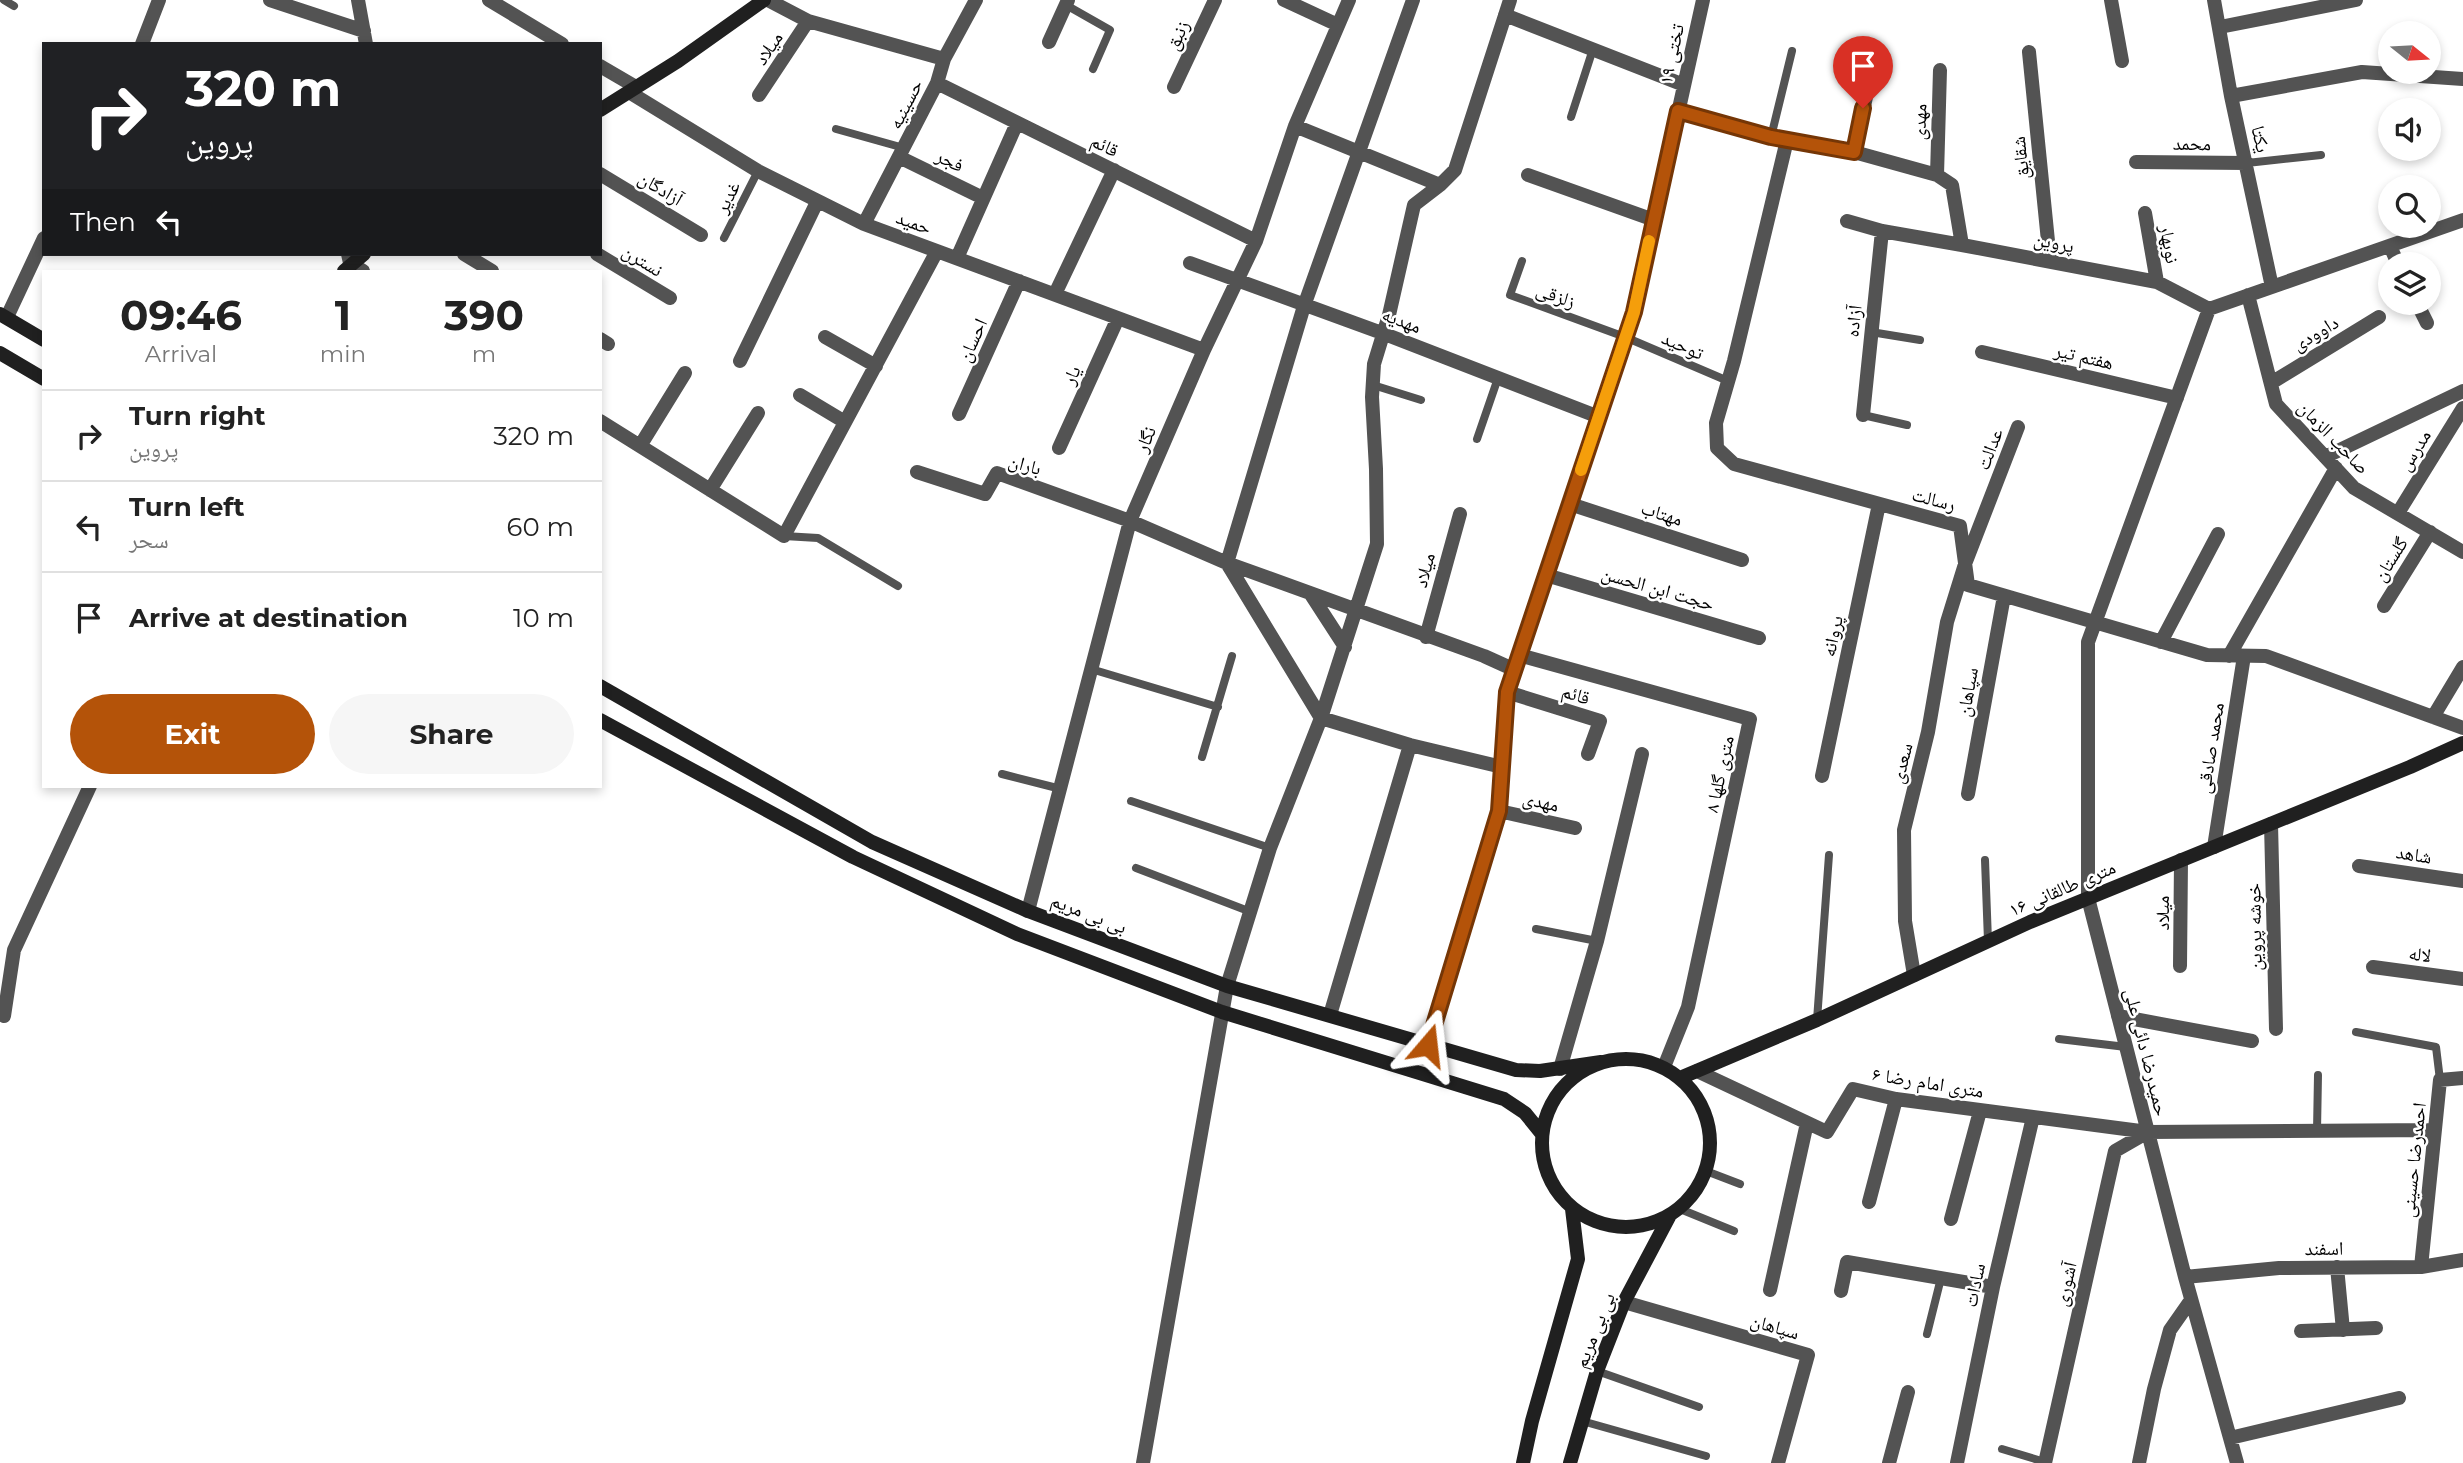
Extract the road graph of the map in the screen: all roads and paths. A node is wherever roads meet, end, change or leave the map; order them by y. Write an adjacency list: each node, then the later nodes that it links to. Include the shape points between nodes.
1 (4, 0): 18 (lane)
2 (159, 0): 24 (street)
3 (270, 0): 23 (street)
4 (358, 0): 23 (street)
5 (489, 0): 25 (street)
6 (766, 0): 20 (street); 40 (street)
7 (976, 0): 30 (street, حسینیه)
8 (1215, 0): 39 (street, زنبق)
9 (1284, 0): 21 (street)
10 (1349, 0): 21 (street, نگار)
11 (1413, 0): 51 (street)
12 (1510, 0): 19 (street)
13 (1703, 0): 38 (street, تختی ۱۹)
14 (2111, 0): 31 (street)
15 (2214, 0): 22 (street, یکتا)
16 (2356, 0): 22 (street)
17 (1067, 3): 26 (street); 34 (lane, via 1110,30)
18 (14, 6)
19 (1505, 15): 27 (street); 62 (street, via 1455,170)
20 (808, 21): 30 (street); 41 (street, میلاد)
21 (1338, 25): 47 (street, نگار)
22 (2220, 27): 42 (street, یکتا)
23 (365, 37)
24 (143, 42)
25 (559, 42)
26 (1049, 42)
27 (1593, 49): 38 (street); 45 (lane)
28 (1792, 51): 49 (lane)
29 (2029, 52): 85 (street, شقایق)
30 (944, 59): 37 (street, حسینیه)
31 (2122, 61)
32 (1872, 65): 52 (street)
33 (602, 67): 40 (street, حمید)
34 (1093, 69)
35 (1940, 70): 61 (street, مهدی)
36 (2463, 79): 42 (street, via 2362,72)
37 (937, 83): 46 (street, قائم); 53 (street, حسینیه)
38 (1684, 85): 44 (street, تختی ۱۹)
39 (1174, 87)
40 (633, 90): 43 (street); 57 (street, حمید)
41 (759, 95)
42 (2231, 96): 56 (street, یکتا)
43 (602, 109)
44 (1678, 111): 49 (street); 66 (street, تختی ۱۹)
45 (1571, 117)
46 (1017, 122): 58 (street, قائم); 63 (street)
47 (1295, 126): 51 (street); 75 (street, نگار)
48 (836, 129): 53 (lane)
49 (1771, 137): 50 (street)
50 (1787, 140): 52 (street); 116 (street)
51 (1359, 152): 62 (street); 95 (street)
52 (1854, 152): 61 (street)
53 (901, 153): 63 (street, فجر); 69 (street, حسینیه)
54 (2321, 155): 56 (lane)
55 (2136, 162): 56 (street, محمد)
56 (2246, 163): 91 (street, یکتا)
57 (758, 170): 64 (street, حمید); 73 (lane, غدیر)
58 (1114, 170): 75 (street, قائم); 92 (street)
59 (602, 175): 72 (street, آزادگان)
60 (1528, 175): 66 (street)
61 (1937, 175): 77 (street, via 1952,185)
62 (1440, 185): 103 (street, via 1413,205)
63 (983, 198): 83 (street)
64 (817, 202): 69 (street, حمید); 111 (street)
65 (2145, 213): 90 (street, نوبهار)
66 (1654, 220): 105 (street, تختی ۱۹)
67 (2463, 220): 70 (street)
68 (1847, 221): 71 (street, پروین)
69 (864, 224): 79 (street, حمید)
70 (2441, 225)
71 (1882, 231): 77 (street, پروین); 102 (street, آزاده)
72 (701, 235)
73 (724, 238)
74 (2404, 238): 78 (street)
75 (1256, 241): 89 (street, نگار)
76 (42, 242): 97 (street)
77 (1962, 245): 85 (street, پروین)
78 (2390, 246): 80 (street); 91 (street)
79 (937, 251): 83 (street, حمید); 112 (street)
80 (2393, 252)
81 (467, 256): 87 (street)
82 (600, 256): 94 (street, نسترن)
83 (957, 258): 88 (street, حمید)
84 (1522, 261): 105 (lane, زلزقی, via 1510,295)
85 (2050, 261): 90 (street, پروین)
86 (1190, 263): 89 (street, مهدیه)
87 (490, 270)
88 (1019, 281): 92 (street, حمید); 125 (street, احسان)
89 (1237, 281): 95 (street, مهدیه); 108 (street, نگار)
90 (2157, 282): 96 (street, پروین)
91 (2272, 287): 93 (street)
92 (1055, 294): 100 (street, حمید)
93 (2248, 296): 96 (street); 117 (street, صاحب الزمان)
94 (670, 298)
95 (1304, 306): 103 (street, مهدیه); 149 (street)
96 (2209, 309): 121 (street)
97 (3, 315): 106 (street)
98 (2423, 315): 101 (street)
99 (2379, 317): 117 (street, داوودی)
100 (1118, 318): 108 (street, حمید); 134 (street, یار)
101 (2427, 323)
102 (1871, 332): 107 (lane); 126 (street, آزاده)
103 (1382, 333): 115 (street, مهدیه); 118 (street)
104 (825, 337): 112 (street)
105 (1625, 337): 116 (lane, توحید); 127 (street, تختی ۱۹)
106 (42, 339)
107 (1920, 340)
108 (1204, 350): 143 (street, نگار)
109 (1982, 352): 121 (street, هفتم تیر)
110 (0, 353): 114 (street)
111 (740, 361)
112 (876, 366): 129 (street)
113 (685, 373): 133 (street)
114 (42, 378)
115 (1499, 378): 127 (street, مهدیه); 132 (lane)
116 (1728, 382): 140 (street, رسالت, via 1716,423 1717,448 1734,464)
117 (2271, 383): 135 (street, صاحب الزمان, via 2276,404)
118 (1373, 384): 122 (lane); 156 (street, via 1377,544)
119 (2463, 391): 135 (street)
120 (800, 395): 129 (street)
121 (2176, 398): 157 (street)
122 (1421, 400)
123 (2463, 408): 141 (street, مدرس)
124 (758, 413): 138 (street)
125 (959, 414)
126 (1863, 415): 130 (lane)
127 (1599, 417): 139 (street, تختی ۱۹)
128 (602, 422): 133 (street)
129 (845, 422): 146 (street)
130 (1907, 425)
131 (2018, 427): 150 (street, عدالت)
132 (1478, 439)
133 (640, 446): 138 (street)
134 (1059, 448)
135 (2325, 457): 136 (street, صاحب الزمان)
136 (2336, 468): 141 (street, صاحب الزمان, via 2354,488); 164 (street)
137 (917, 472): 143 (street, باران, via 985,494 997,473)
138 (710, 490): 146 (street)
139 (1570, 504): 148 (street, مهتاب); 151 (street, تختی ۱۹)
140 (1879, 504): 150 (street, رسالت, via 1960,526); 183 (street, پروانه)
141 (2398, 513): 144 (street, صاحب الزمان)
142 (1460, 514): 158 (street, میلاد)
143 (1130, 521): 149 (street); 167 (street, نگار)
144 (2430, 531): 147 (street, صاحب الزمان); 155 (street, گلستان)
145 (2218, 534): 160 (street)
146 (784, 536): 152 (lane, via 818,538)
147 (2463, 552)
148 (1742, 560)
149 (1227, 563): 153 (street); 172 (street)
150 (1965, 564): 154 (street, رسالت, via 1968,585); 207 (street, سعدی, via 1947,622 1928,732 1904,830 1905,921)
151 (1546, 575): 159 (street, حجت ابن الحسن); 162 (street, تختی ۱۹)
152 (898, 586)
153 (1310, 593): 156 (street); 161 (street)
154 (2004, 596): 157 (street, رسالت); 186 (street, سپاهان)
155 (2384, 606)
156 (1357, 610): 158 (street); 161 (street)
157 (2095, 622): 160 (street, رسالت); 199 (street, حمیدرضا دائی علی, via 2088,642)
158 (1426, 637): 168 (street)
159 (1759, 638)
160 (2161, 642): 164 (street, رسالت)
161 (1345, 647): 172 (street)
162 (1519, 655): 168 (street, تختی ۱۹); 222 (street, ۸ متری گلها, via 1750,719 1688,1007)
163 (1232, 656): 171 (lane)
164 (2229, 656): 165 (street, رسالت)
165 (2244, 656): 173 (street, رسالت, via 2266,656); 191 (street, محمد صادقی)
166 (2463, 667): 173 (street)
167 (1091, 669): 171 (lane); 185 (street, نگار)
168 (1514, 670): 170 (street, تختی ۱۹)
169 (602, 688): 200 (street, بی بی مریم, via 872,842)
170 (1507, 692): 178 (street, قائم, via 1600,721); 181 (street, تختی ۱۹)
171 (1218, 707): 180 (lane)
172 (1321, 718): 177 (street); 192 (street)
173 (2433, 718): 175 (street, رسالت)
174 (602, 721): 210 (street, via 853,857 1017,934)
175 (2463, 728)
176 (2463, 743): 189 (street, ۱۶ متری طالقانی)
177 (1410, 745): 181 (street); 211 (street)
178 (1588, 754)
179 (1642, 754): 203 (street)
180 (1202, 757)
181 (1502, 767): 188 (street, تختی ۱۹)
182 (1002, 774): 185 (lane)
183 (1822, 776)
184 (89, 788): 212 (street, via 14,950)
185 (1061, 789): 200 (street, نگار)
186 (1968, 794)
187 (1131, 801): 192 (lane)
188 (1499, 811): 190 (street, مهدی); 219 (street, تختی ۱۹)
189 (2271, 824): 191 (street, ۱۶ متری طالقانی); 215 (street, خوشه پروین)
190 (1574, 828)
191 (2214, 847): 195 (street, ۱۶ متری طالقانی)
192 (1270, 848): 201 (street)
193 (1829, 855): 214 (lane)
194 (1985, 860): 204 (lane)
195 (2181, 860): 199 (street, ۱۶ متری طالقانی); 205 (street, میلاد)
196 (2359, 866): 198 (street, شاهد)
197 (1136, 868): 201 (lane)
198 (2463, 881)
199 (2088, 898): 204 (street, ۱۶ متری طالقانی); 213 (street, حمیدرضا دائی علی)
200 (1028, 911): 209 (street, بی بی مریم)
201 (1251, 912): 209 (street)
202 (1536, 929): 203 (lane)
203 (1597, 941): 223 (street)
204 (1988, 941): 207 (street, ۱۶ متری طالقانی)
205 (2180, 966)
206 (2373, 967): 208 (street, لاله)
207 (1914, 975): 214 (street, ۱۶ متری طالقانی)
208 (2463, 979)
209 (1227, 986): 210 (street); 211 (street, بی بی مریم)
210 (1222, 1012): 236 (street, via 1504,1099 1525,1113); 267 (street)
211 (1330, 1015): 219 (street, بی بی مریم)
212 (4, 1016)
213 (2118, 1016): 218 (street); 220 (street, حمیدرضا دائی علی)
214 (1817, 1020): 224 (street, ۱۶ متری طالقانی)
215 (2276, 1029)
216 (2356, 1032): 228 (lane, via 2435,1047)
217 (2059, 1039): 220 (lane)
218 (2252, 1041)
219 (1428, 1045): 223 (street, بی بی مریم, via 1516,1070)
220 (2126, 1046): 235 (street, حمیدرضا دائی علی)
221 (1601, 1062): 222 (street, via 1633,1058); 223 (street, بی بی مریم); 236 (street, via 1561,1089 1548,1110)
222 (1664, 1067): 226 (street)
223 (1560, 1069)
224 (1697, 1071): 226 (street, ۱۶ متری طالقانی); 232 (street, ۶ متری امام رضا)
225 (2318, 1075): 234 (lane)
226 (1680, 1078): 237 (street, via 1697,1097 1708,1120 1711,1146)
227 (2463, 1078): 228 (street, احمدرضا حسینی)
228 (2440, 1080): 233 (street, احمدرضا حسینی)
229 (1896, 1099): 230 (street, ۶ متری امام رضا); 232 (street, ۶ متری امام رضا, via 1853,1089 1827,1132); 239 (street)
230 (1980, 1111): 231 (street, ۶ متری امام رضا); 242 (street)
231 (2033, 1117): 235 (street, ۶ متری امام رضا); 249 (street, سادات)
232 (1807, 1123): 250 (street)
233 (2435, 1130): 234 (street, ۶ متری امام رضا); 245 (street, احمدرضا حسینی)
234 (2317, 1131): 235 (street, ۶ متری امام رضا)
235 (2148, 1132): 247 (street, حمیدرضا دائی علی); 266 (street, آشوری, via 2115,1151)
236 (1542, 1134): 240 (street, via 1543,1161 1553,1187)
237 (1706, 1171): 238 (lane); 241 (street, via 1695,1192)
238 (1740, 1184)
239 (1869, 1202)
240 (1572, 1209): 241 (street, via 1611,1227 1637,1228); 268 (street, بی بی مریم, via 1578,1259)
241 (1674, 1213): 243 (lane); 253 (street, بی بی مریم)
242 (1951, 1219)
243 (1734, 1231)
244 (2463, 1260): 245 (street, اسفند)
245 (2421, 1266): 246 (street, اسفند)
246 (2337, 1267): 247 (street, اسفند); 255 (street)
247 (2185, 1277): 252 (street, حمیدرضا دائی علی)
248 (1941, 1278): 249 (street); 251 (street, via 1847,1262); 257 (lane)
249 (1993, 1287): 272 (street, سادات)
250 (1770, 1290)
251 (1841, 1291)
252 (2191, 1300): 263 (street, حمیدرضا دائی علی); 273 (street, via 2170,1329)
253 (1624, 1302): 258 (street, بی بی مریم); 270 (street, سپاهان, via 1808,1355)
254 (2376, 1328): 255 (street)
255 (2343, 1329): 256 (street)
256 (2301, 1331)
257 (1927, 1334)
258 (1597, 1371): 261 (lane); 262 (street, بی بی مریم)
259 (1908, 1392): 271 (street)
260 (2399, 1398): 263 (street)
261 (1699, 1407)
262 (1582, 1421): 265 (lane); 269 (street, بی بی مریم)
263 (2230, 1438): 274 (street, حمیدرضا دائی علی)
264 (2002, 1449): 266 (lane)
265 (1706, 1456)
266 (2045, 1462)
267 (1143, 1463)
268 (1523, 1463)
269 (1570, 1463)
270 (1778, 1463)
271 (1889, 1463)
272 (1957, 1463)
273 (2139, 1463)
274 (2237, 1463)

